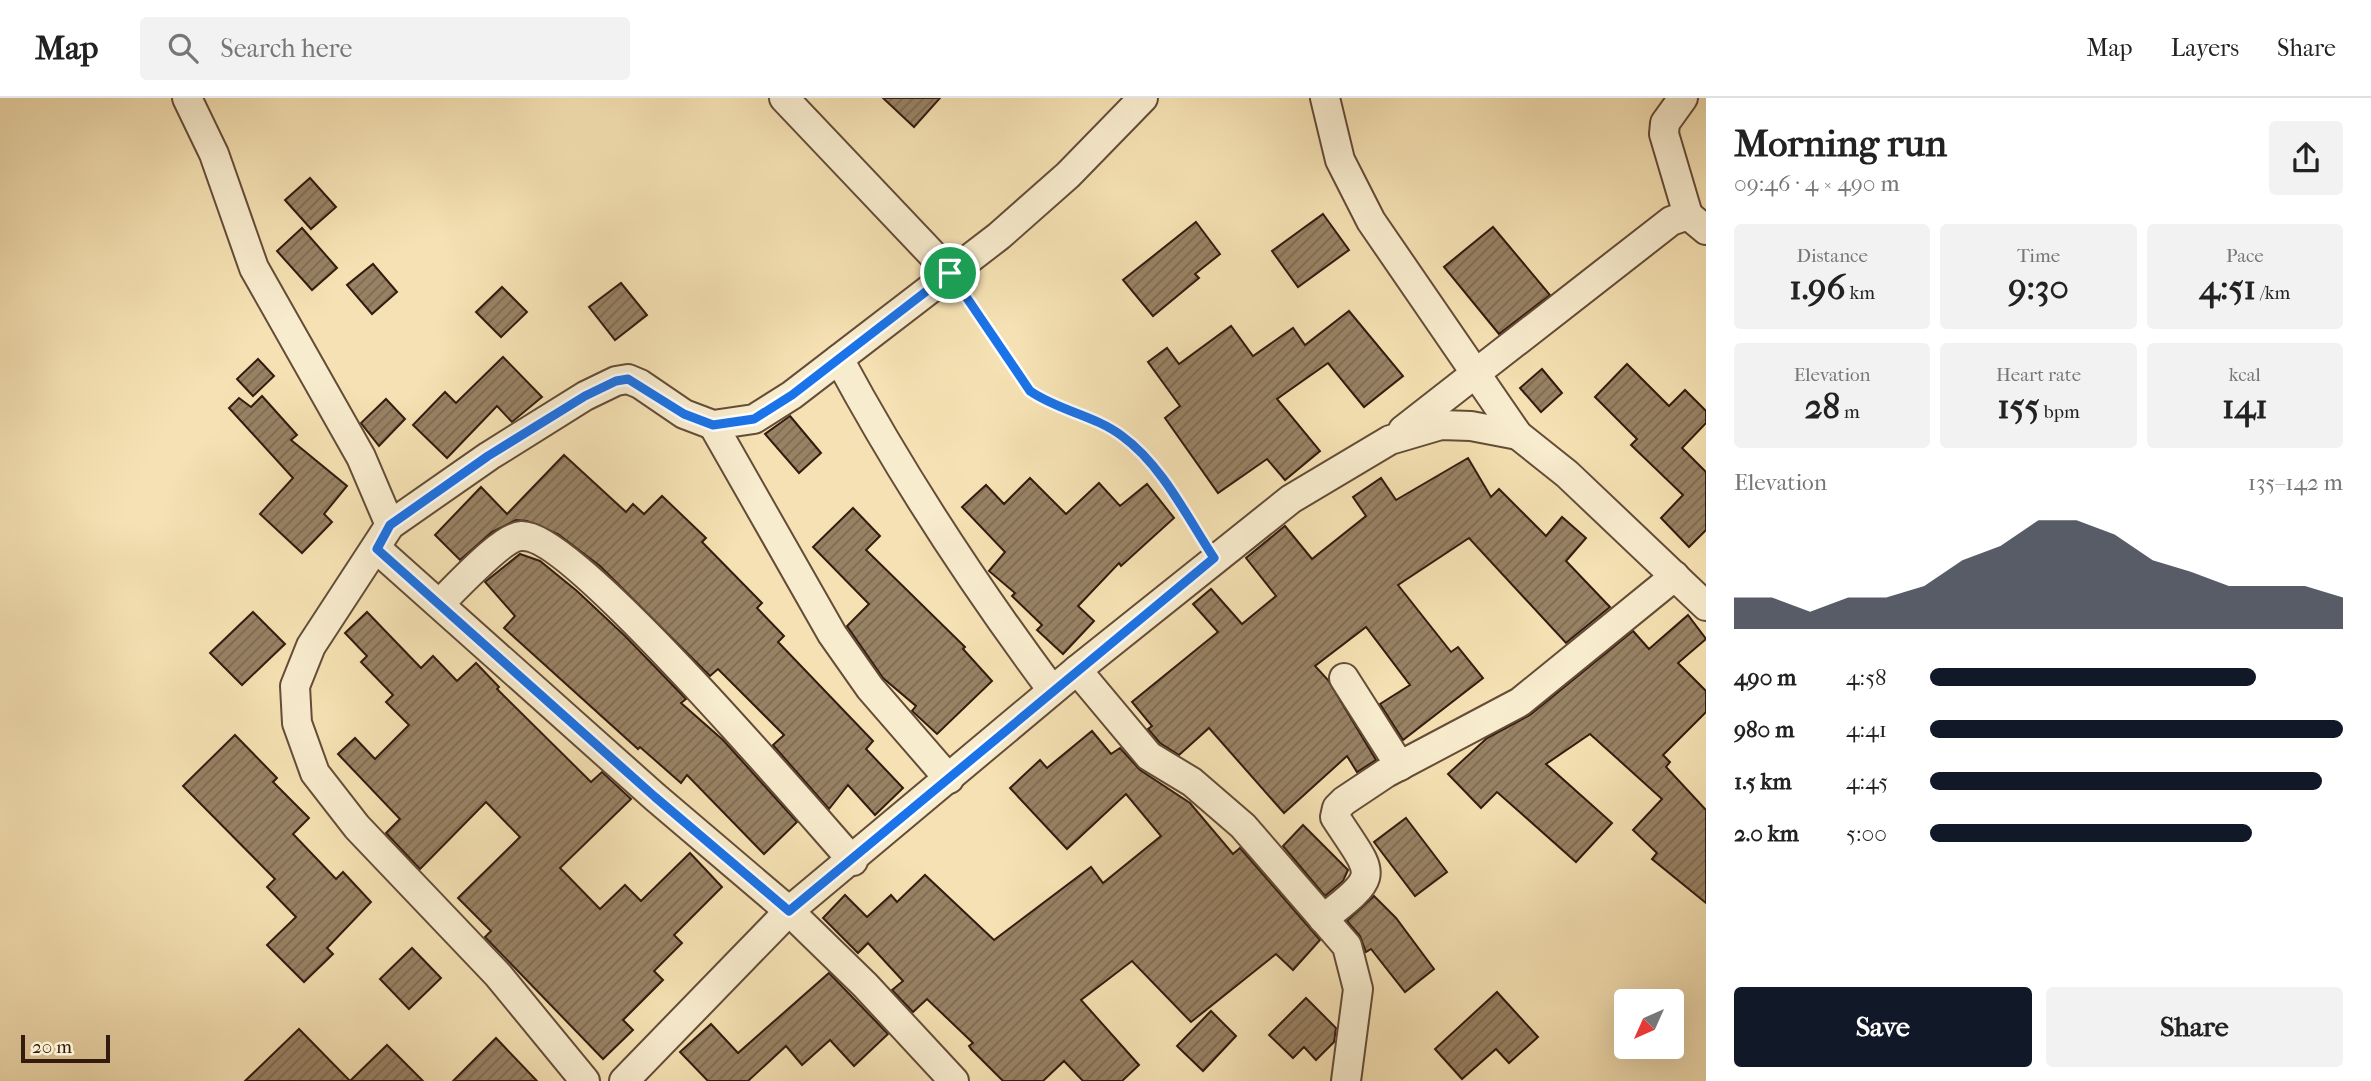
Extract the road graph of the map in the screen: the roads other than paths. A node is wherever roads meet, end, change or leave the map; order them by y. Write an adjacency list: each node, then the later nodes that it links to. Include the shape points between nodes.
1 (187, 98): 13 (street, via 214,154 254,268 361,457)
2 (784, 98): 7 (street)
3 (1143, 98): 7 (street, via 1069,175)
4 (1325, 98): 9 (street, via 1340,160 1371,221)
5 (1683, 98): 6 (street, via 1665,123 1664,134)
6 (1697, 223): 9 (street, via 1671,221 1647,237)
7 (950, 273): 8 (street)
8 (839, 359): 10 (street, via 754,419); 19 (street, via 928,515)
9 (1475, 374): 11 (street); 12 (street)
10 (713, 425): 13 (street, via 684,414 640,384 616,381 488,456); 21 (street, via 832,634 870,688)
11 (1518, 435): 12 (street, via 1441,425); 14 (street, via 1567,474)
12 (1390, 440): 17 (street, via 1291,499)
13 (383, 537): 15 (street); 25 (street, via 311,646 295,686 304,748 334,800 498,975)
14 (1675, 576): 16 (street); 20 (street, via 1520,702)
15 (440, 603): 22 (street, via 512,537 531,537 644,630); 23 (street)
16 (1706, 606)
17 (1077, 670): 19 (street); 24 (street, via 1139,746 1214,799 1243,826)
18 (1344, 678): 20 (street)
19 (1052, 690): 21 (street)
20 (1400, 766): 24 (street, via 1337,808 1335,817 1368,875 1363,887)
21 (949, 779): 22 (street)
22 (853, 861): 23 (street)
23 (789, 911): 26 (street); 27 (street)
24 (1323, 919): 28 (street, via 1347,946 1358,989)
25 (585, 1081)
26 (624, 1081)
27 (954, 1081)
28 (1346, 1081)

